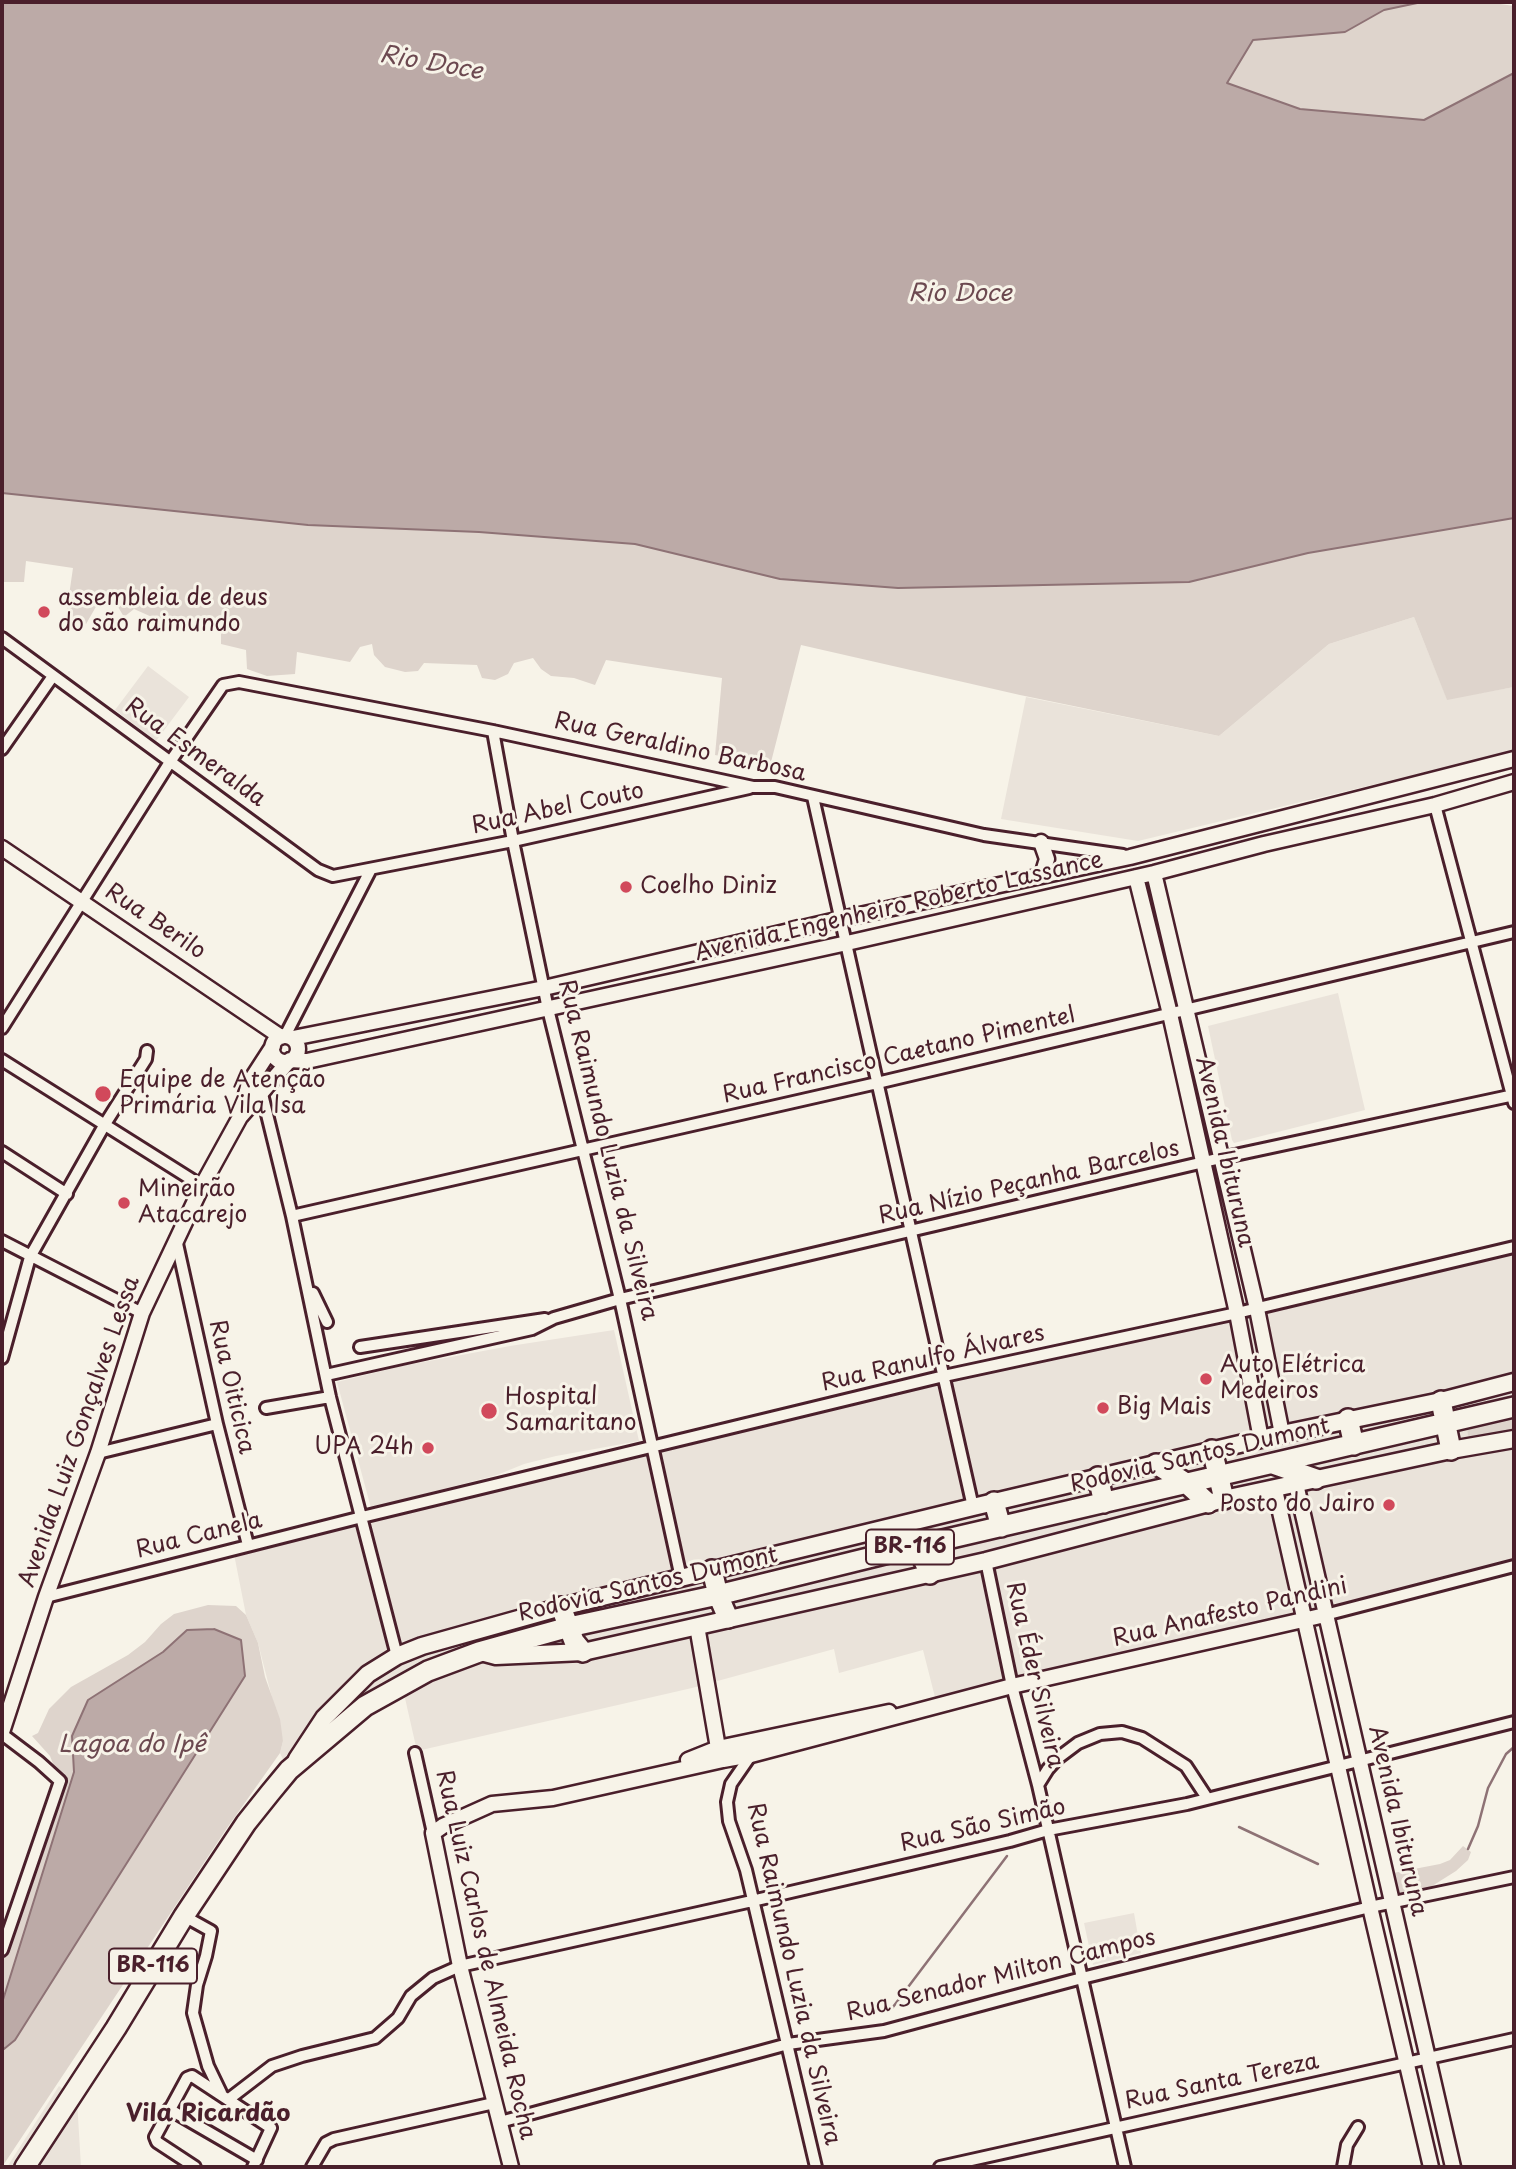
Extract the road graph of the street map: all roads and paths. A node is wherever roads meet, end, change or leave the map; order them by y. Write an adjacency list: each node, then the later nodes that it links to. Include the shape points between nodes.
1 (2, 638): 2 (street, Rua Esmeralda)
2 (54, 676): 4 (street); 6 (street, Rua Esmeralda)
3 (493, 731): 6 (street, Rua Geraldino Barbosa, via 239,682 222,685); 8 (street, Rua Geraldino Barbosa); 12 (street, Rua Raimundo Luzia da Silveira)
4 (2, 750)
5 (1514, 759): 11 (street, Avenida Engenheiro Roberto Lassance)
6 (170, 762): 17 (street, Rua Esmeralda, via 318,870 333,876); 21 (street)
7 (1514, 782): 10 (street, Avenida Engenheiro Roberto Lassance)
8 (753, 787): 9 (street, Rua Geraldino Barbosa, via 775,787); 12 (street, Rua Abel Couto)
9 (813, 797): 13 (street, Rua Geraldino Barbosa, via 984,835); 22 (street)
10 (1435, 805): 14 (street, Avenida Engenheiro Roberto Lassance); 24 (street)
11 (1258, 824): 14 (street); 16 (street, Avenida Engenheiro Roberto Lassance)
12 (513, 841): 17 (street, Rua Abel Couto); 26 (street, Rua Raimundo Luzia da Silveira)
13 (1041, 842): 16 (street, Rua Geraldino Barbosa); 19 (street, via 1047,859)
14 (1264, 844): 18 (street, Avenida Engenheiro Roberto Lassance)
15 (2, 848): 21 (street, Rua Berilo)
16 (1130, 856): 19 (street, Avenida Engenheiro Roberto Lassance)
17 (372, 869): 33 (street)
18 (1154, 873): 20 (street, Avenida Engenheiro Roberto Lassance); 28 (street, Avenida Ibituruna)
19 (1042, 874): 22 (street, Avenida Engenheiro Roberto Lassance)
20 (1136, 877): 25 (street, Avenida Engenheiro Roberto Lassance); 29 (street, Avenida Ibituruna)
21 (82, 900): 31 (street); 33 (street, Rua Berilo)
22 (841, 919): 25 (street); 26 (street, Avenida Engenheiro Roberto Lassance)
23 (1514, 932): 24 (street, Rua Francisco Caetano Pimentel)
24 (1471, 942): 28 (street, Rua Francisco Caetano Pimentel); 39 (street)
25 (847, 943): 27 (street, Avenida Engenheiro Roberto Lassance); 37 (street)
26 (544, 988): 27 (street, Rua Raimundo Luzia da Silveira); 30 (street, Avenida Engenheiro Roberto Lassance)
27 (548, 1009): 32 (street, Avenida Engenheiro Roberto Lassance); 42 (street, Rua Raimundo Luzia da Silveira)
28 (1187, 1010): 29 (street, Rua Francisco Caetano Pimentel); 44 (street, Avenida Ibituruna)
29 (1170, 1014): 37 (street, Rua Francisco Caetano Pimentel); 45 (street, Avenida Ibituruna)
30 (409, 1016): 32 (street); 33 (street, Avenida Engenheiro Roberto Lassance)
31 (2, 1028)
32 (414, 1038): 36 (street, Avenida Engenheiro Roberto Lassance)
33 (283, 1039): 36 (street, via 298,1048); 36 (street, Rua Berilo, via 277,1058); 40 (street, Avenida Luiz Gonçalves Lessa, via 249,1083)
34 (146, 1051): 41 (street, via 146,1059)
35 (2, 1060): 41 (street)
36 (290, 1061): 38 (street, Avenida Luiz Gonçalves Lessa)
37 (877, 1083): 42 (street, Rua Francisco Caetano Pimentel); 49 (street)
38 (262, 1094): 40 (street, Avenida Luiz Gonçalves Lessa); 48 (street)
39 (1514, 1098): 44 (street, Rua Nízio Peçanha Barcelos)
40 (240, 1117): 46 (street, Avenida Luiz Gonçalves Lessa)
41 (105, 1124): 46 (street); 47 (street)
42 (583, 1150): 48 (street, Rua Francisco Caetano Pimentel); 55 (street, Rua Raimundo Luzia da Silveira)
43 (2, 1152): 47 (street)
44 (1221, 1158): 45 (street, Rua Nízio Peçanha Barcelos); 56 (street, Avenida Ibituruna)
45 (1203, 1163): 49 (street, Rua Nízio Peçanha Barcelos); 58 (street, Avenida Ibituruna)
46 (202, 1186): 50 (street, Avenida Luiz Gonçalves Lessa)
47 (67, 1195): 53 (street)
48 (292, 1216): 54 (street)
49 (911, 1232): 55 (street, Rua Nízio Peçanha Barcelos); 64 (street)
50 (176, 1239): 57 (street, Avenida Luiz Gonçalves Lessa); 72 (street, Rua Oiticica)
51 (2, 1241): 53 (street)
52 (1514, 1247): 56 (street, Rua Ranulfo Álvares)
53 (30, 1257): 57 (street); 62 (street)
54 (303, 1268): 60 (street); 63 (street)
55 (620, 1299): 59 (street, Rua Nízio Peçanha Barcelos); 77 (street, Rua Raimundo Luzia da Silveira)
56 (1257, 1309): 58 (street, Rua Ranulfo Álvares); 73 (street, Avenida Ibituruna)
57 (142, 1313): 80 (street, Avenida Luiz Gonçalves Lessa)
58 (1237, 1313): 64 (street, Rua Ranulfo Álvares); 74 (street, Avenida Ibituruna)
59 (554, 1318): 61 (street, Rua Nízio Peçanha Barcelos); 63 (street, Rua Nízio Peçanha Barcelos, via 532,1329)
60 (327, 1322)
61 (360, 1347)
62 (2, 1358)
63 (326, 1375): 66 (street)
64 (944, 1376): 77 (street, Rua Ranulfo Álvares); 92 (street)
65 (1514, 1382): 67 (main road)
66 (330, 1397): 69 (street); 93 (street)
67 (1441, 1401): 70 (main road); 71 (highway)
68 (1514, 1407): 71 (highway, Rodovia Santos Dumont / BR-116)
69 (266, 1408)
70 (1348, 1419): 73 (main road); 76 (highway)
71 (1445, 1423): 76 (highway, Rodovia Santos Dumont / BR-116); 79 (highway)
72 (217, 1424): 80 (street); 95 (street, Rua Oiticica)
73 (1282, 1434): 74 (main road)
74 (1261, 1439): 78 (main road)
75 (1514, 1439): 79 (main road)
76 (1354, 1445): 82 (highway, Rodovia Santos Dumont / BR-116)
77 (651, 1447): 93 (street, Rua Ranulfo Álvares); 101 (street, Rua Raimundo Luzia da Silveira)
78 (1212, 1450): 81 (main road); 83 (highway)
79 (1451, 1450): 85 (main road)
80 (98, 1453): 103 (street, Avenida Luiz Gonçalves Lessa)
81 (1156, 1464): 84 (main road); 86 (highway)
82 (1272, 1464): 83 (highway, Rodovia Santos Dumont / BR-116); 85 (highway)
83 (1217, 1476): 86 (highway, Rodovia Santos Dumont / BR-116); 89 (highway)
84 (1098, 1477): 90 (main road); 91 (highway)
85 (1316, 1479): 87 (main road)
86 (1186, 1483): 89 (highway); 91 (highway, Rodovia Santos Dumont / BR-116)
87 (1296, 1484): 88 (main road); 105 (street, Avenida Ibituruna)
88 (1275, 1490): 89 (main road); 107 (street, Avenida Ibituruna)
89 (1216, 1501): 97 (main road)
90 (994, 1502): 92 (main road); 94 (highway)
91 (1104, 1503): 94 (highway, Rodovia Santos Dumont / BR-116)
92 (973, 1507): 99 (main road)
93 (362, 1517): 95 (street, Rua Canela); 112 (street)
94 (1001, 1527): 96 (highway, Rodovia Santos Dumont / BR-116)
95 (248, 1545): 103 (street, Rua Canela)
96 (917, 1546): 100 (highway); 102 (highway, Rodovia Santos Dumont / BR-116)
97 (986, 1561): 100 (main road); 113 (street, Rua Éder Silveira)
98 (1514, 1566): 105 (street, Rua Anafesto Pandini)
99 (712, 1570): 101 (main road); 102 (highway)
100 (930, 1574): 106 (main road)
101 (681, 1578): 104 (main road)
102 (718, 1595): 106 (highway); 109 (highway, Rodovia Santos Dumont / BR-116)
103 (46, 1597): 116 (street, Avenida Luiz Gonçalves Lessa)
104 (561, 1608): 109 (highway); 112 (main road)
105 (1325, 1615): 107 (street, Rua Anafesto Pandini); 120 (street, Avenida Ibituruna)
106 (729, 1618): 108 (main road)
107 (1304, 1620): 113 (street, Rua Anafesto Pandini); 121 (street, Avenida Ibituruna)
108 (696, 1626): 111 (main road); 117 (street)
109 (569, 1627): 110 (highway, Rodovia Santos Dumont / BR-116); 111 (highway)
110 (479, 1652): 111 (main road, via 496,1656); 122 (highway, Rodovia Santos Dumont / BR-116, via 428,1671 374,1700)
111 (583, 1652)
112 (397, 1656): 122 (main road, via 368,1674 324,1717)
113 (1012, 1686): 114 (street, Rua Anafesto Pandini); 124 (street, Rua Éder Silveira)
114 (956, 1702): 117 (street, Rua Anafesto Pandini, via 871,1714); 119 (street, Rua Anafesto Pandini)
115 (1514, 1722): 120 (street, Rua São Simão)
116 (2, 1733): 133 (street, via 60,1782)
117 (718, 1748): 123 (street, Rua Anafesto Pandini)
118 (415, 1753): 127 (street, Rua Luiz Carlos de Almeida Rocha)
119 (751, 1755): 123 (street, Rua Anafesto Pandini); 129 (street, Rua Raimundo Luzia da Silveira, via 731,1784 727,1802)
120 (1360, 1762): 121 (street, Rua São Simão); 130 (street, Avenida Ibituruna)
121 (1338, 1766): 125 (street, Rua São Simão); 131 (street, Avenida Ibituruna)
122 (289, 1770): 132 (highway, Rodovia Santos Dumont / BR-116, via 246,1823)
123 (641, 1779): 127 (street, Rua Anafesto Pandini, via 553,1798 492,1804)
124 (1038, 1785): 125 (street, via 1053,1763 1078,1744 1100,1734 1122,1732 1142,1738 1186,1766); 126 (street, Rua Éder Silveira)
125 (1207, 1798): 126 (street, Rua São Simão)
126 (1048, 1830): 129 (street, Rua São Simão); 135 (street, Rua Éder Silveira)
127 (433, 1833): 134 (street, Rua Luiz Carlos de Almeida Rocha)
128 (1514, 1877): 130 (street, Rua Senador Milton Campos)
129 (752, 1901): 134 (street, Rua São Simão); 137 (street, Rua Raimundo Luzia da Silveira)
130 (1393, 1903): 131 (street, Rua Senador Milton Campos); 138 (street, Avenida Ibituruna)
131 (1370, 1907): 135 (street, Rua Senador Milton Campos); 139 (street, Avenida Ibituruna)
132 (184, 1916): 140 (street, via 211,1931 193,2013 208,2066); 147 (highway, Rodovia Santos Dumont / BR-116)
133 (2, 1950)
134 (460, 1966): 140 (street, Rua São Simão, via 433,1978 411,1996 398,2018 375,2038 272,2066); 141 (street, Rua Luiz Carlos de Almeida Rocha)
135 (1082, 1978): 137 (street, Rua Senador Milton Campos, via 884,2031); 144 (street, Rua Éder Silveira)
136 (1514, 2039): 138 (street, Rua Santa Tereza)
137 (788, 2044): 143 (street, Rua Senador Milton Campos); 151 (street, Rua Raimundo Luzia da Silveira)
138 (1427, 2059): 139 (street, Rua Santa Tereza); 156 (street, Avenida Ibituruna)
139 (1406, 2064): 144 (street, Rua Santa Tereza); 155 (street, Avenida Ibituruna)
140 (226, 2097): 142 (street, via 191,2076); 146 (street, via 271,2128)
141 (494, 2103): 143 (street, Rua Luiz Carlos de Almeida Rocha); 148 (street, via 334,2139 326,2143)
142 (169, 2109): 146 (street); 149 (street, via 156,2141)
143 (500, 2122): 150 (street, Rua Luiz Carlos de Almeida Rocha)
144 (1115, 2127): 152 (street, Rua Santa Tereza); 153 (street, Rua Éder Silveira)
145 (1359, 2127): 154 (street, via 1347,2145)
146 (255, 2163)
147 (28, 2166)
148 (315, 2166)
149 (195, 2167)
150 (511, 2167)
151 (816, 2167)
152 (940, 2167)
153 (1125, 2167)
154 (1343, 2167)
155 (1432, 2167)
156 (1453, 2167)

